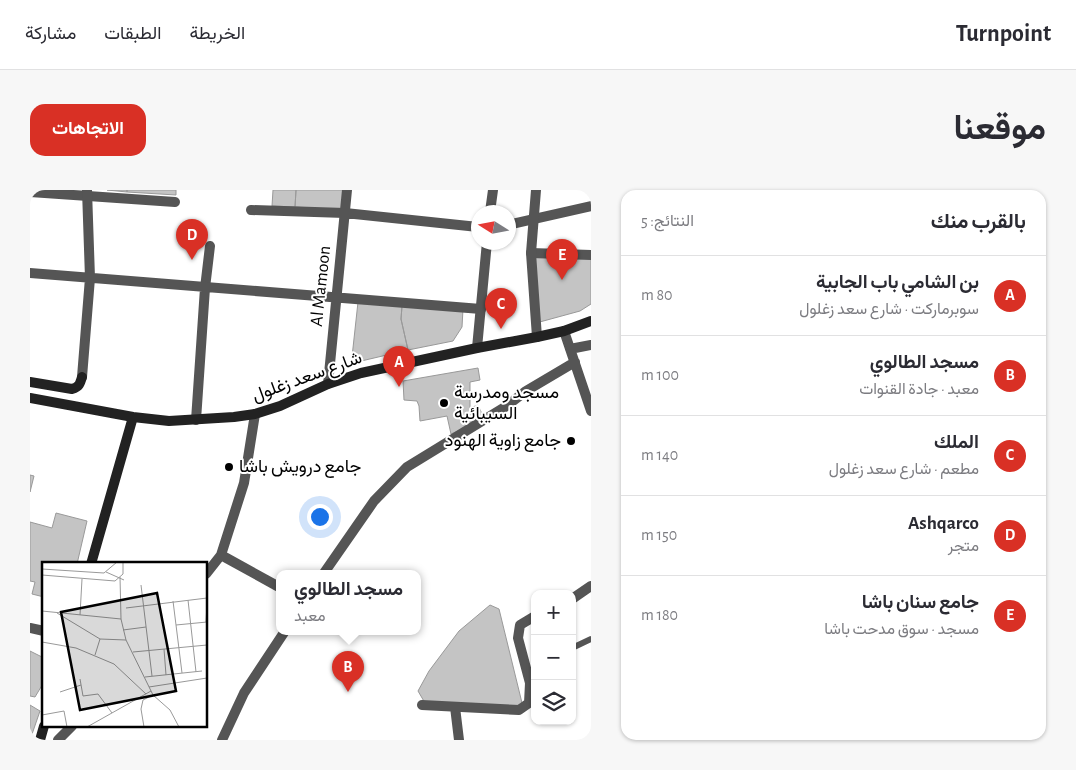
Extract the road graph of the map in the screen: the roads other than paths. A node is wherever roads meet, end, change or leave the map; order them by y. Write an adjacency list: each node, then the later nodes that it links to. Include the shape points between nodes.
1 (347, 190): 10 (street, Al Mamoon)
2 (493, 190): 7 (street)
3 (536, 190): 11 (street)
4 (30, 192): 5 (street)
5 (87, 193): 6 (street); 19 (street)
6 (175, 202)
7 (491, 205)
8 (591, 206): 11 (street)
9 (251, 210): 10 (street)
10 (345, 213): 13 (street); 21 (street, Al Mamoon)
11 (534, 220): 12 (street); 16 (street)
12 (516, 223)
13 (471, 226)
14 (210, 246): 20 (street)
15 (487, 250): 22 (street)
16 (531, 254): 17 (street); 25 (street)
17 (591, 255)
18 (30, 273): 19 (street)
19 (90, 278): 20 (street); 30 (street)
20 (205, 288): 21 (street); 37 (street)
21 (336, 297): 22 (street); 32 (street, Al Mamoon)
22 (481, 309): 27 (street)
23 (590, 324): 24 (main road, شارع سعد زغلول)
24 (564, 331): 25 (main road, شارع سعد زغلول); 28 (street)
25 (537, 337): 27 (main road, شارع سعد زغلول)
26 (591, 345): 28 (street)
27 (477, 348): 32 (main road, شارع سعد زغلول, via 362,373)
28 (570, 349): 29 (street)
29 (574, 362): 34 (street); 40 (street, via 407,467 374,501)
30 (82, 377): 31 (main road, via 80,384 72,390)
31 (30, 382)
32 (328, 384): 35 (main road, شارع سعد زغلول)
33 (30, 398): 36 (main road, شارع سعد زغلول)
34 (591, 411)
35 (255, 414): 37 (main road, شارع سعد زغلول); 38 (street, via 244,483)
36 (133, 417): 37 (main road, شارع سعد زغلول); 39 (main road)
37 (196, 420)
38 (221, 555): 41 (street); 42 (street)
39 (91, 562)
40 (326, 570)
41 (208, 571)
42 (276, 585)
43 (591, 586): 44 (street)
44 (576, 596)
45 (531, 618): 49 (street, via 520,625 518,638)
46 (282, 635): 55 (street, via 244,693)
47 (591, 639): 48 (lane)
48 (576, 646)
49 (531, 680)
50 (531, 689): 52 (street, via 529,703 520,710)
51 (422, 705): 52 (street)
52 (455, 707): 56 (street)
53 (70, 728): 54 (street)
54 (58, 740)
55 (222, 740)
56 (460, 740)

